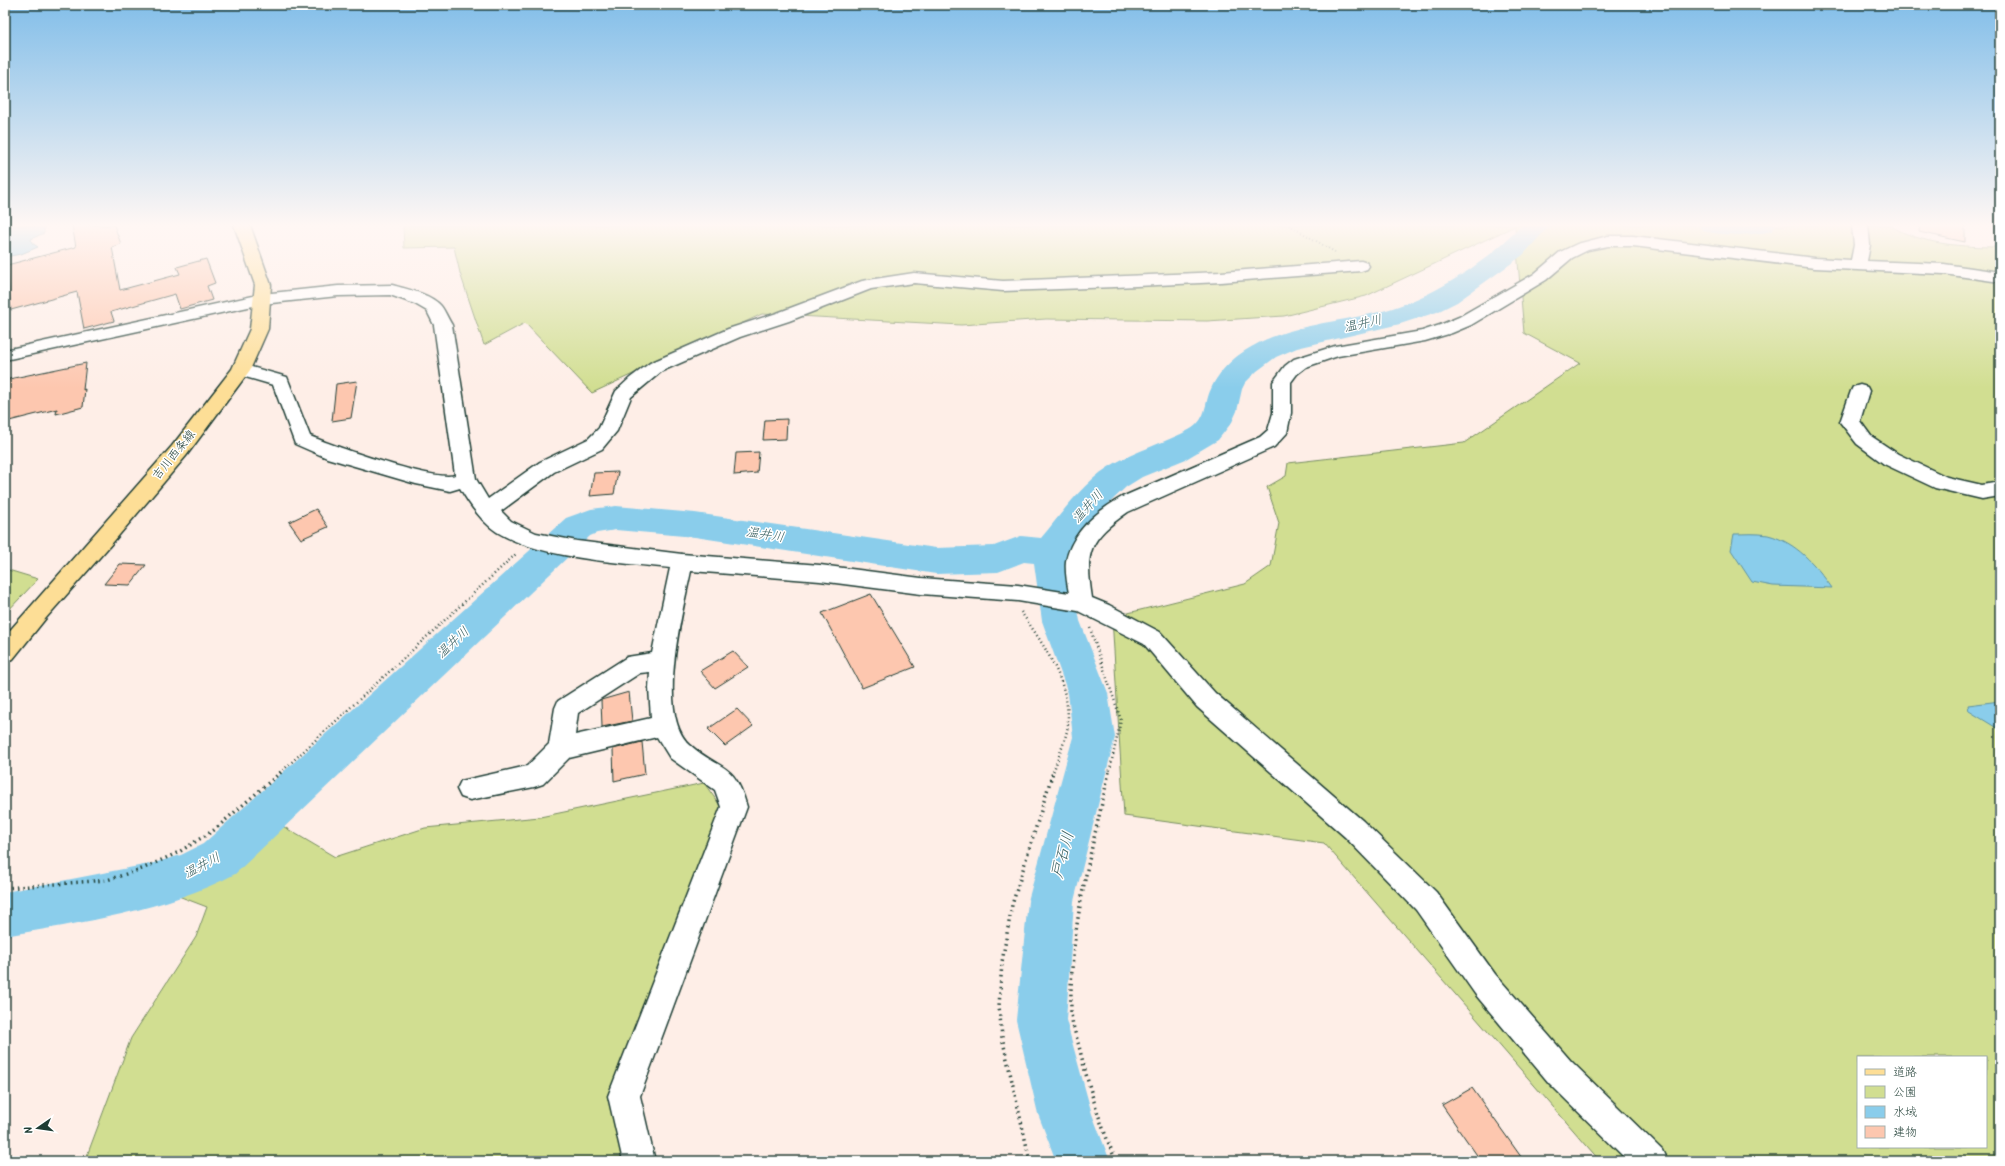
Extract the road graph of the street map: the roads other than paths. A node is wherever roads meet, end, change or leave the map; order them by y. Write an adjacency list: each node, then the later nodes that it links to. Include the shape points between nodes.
1 (260, 279): 6 (main road, 吉川西条線)
2 (905, 279): 12 (street, via 868,285 734,333 656,367 623,395 606,431 595,444 547,467)
3 (930, 279): 4 (street, via 1003,286)
4 (1169, 279)
5 (1536, 279): 14 (street, via 1465,321 1446,329 1425,336 1334,351 1300,363 1282,382 1282,412 1277,433 1267,442 1129,502 1097,525 1086,539 1077,562)
6 (262, 299): 7 (street); 8 (main road, 吉川西条線, via 259,329); 10 (street, via 338,291 392,290 421,300 434,308 443,325)
7 (5, 355)
8 (241, 370): 10 (street, via 281,382 302,440 334,453 416,477 450,484); 15 (main road, 吉川西条線, via 179,451)
9 (1860, 391): 11 (street, via 1850,422 1864,440 1891,459 1942,483 1982,492)
10 (466, 479): 12 (street, via 477,500)
11 (2000, 489)
12 (487, 510): 13 (street, via 504,526 535,540 577,549)
13 (682, 562): 14 (street, via 820,573 921,586 1023,594); 16 (street)
14 (1081, 603): 21 (street, via 1102,611 1152,638 1206,700 1354,829 1426,901 1485,984 1560,1072)
15 (5, 653)
16 (662, 661): 17 (street, via 660,696); 18 (street, via 635,664 567,708)
17 (663, 725): 18 (street); 20 (street, via 678,750 725,782 734,807 624,1096)
18 (561, 749): 19 (street, via 534,776)
19 (470, 789)
20 (639, 1161)
21 (1650, 1161)

